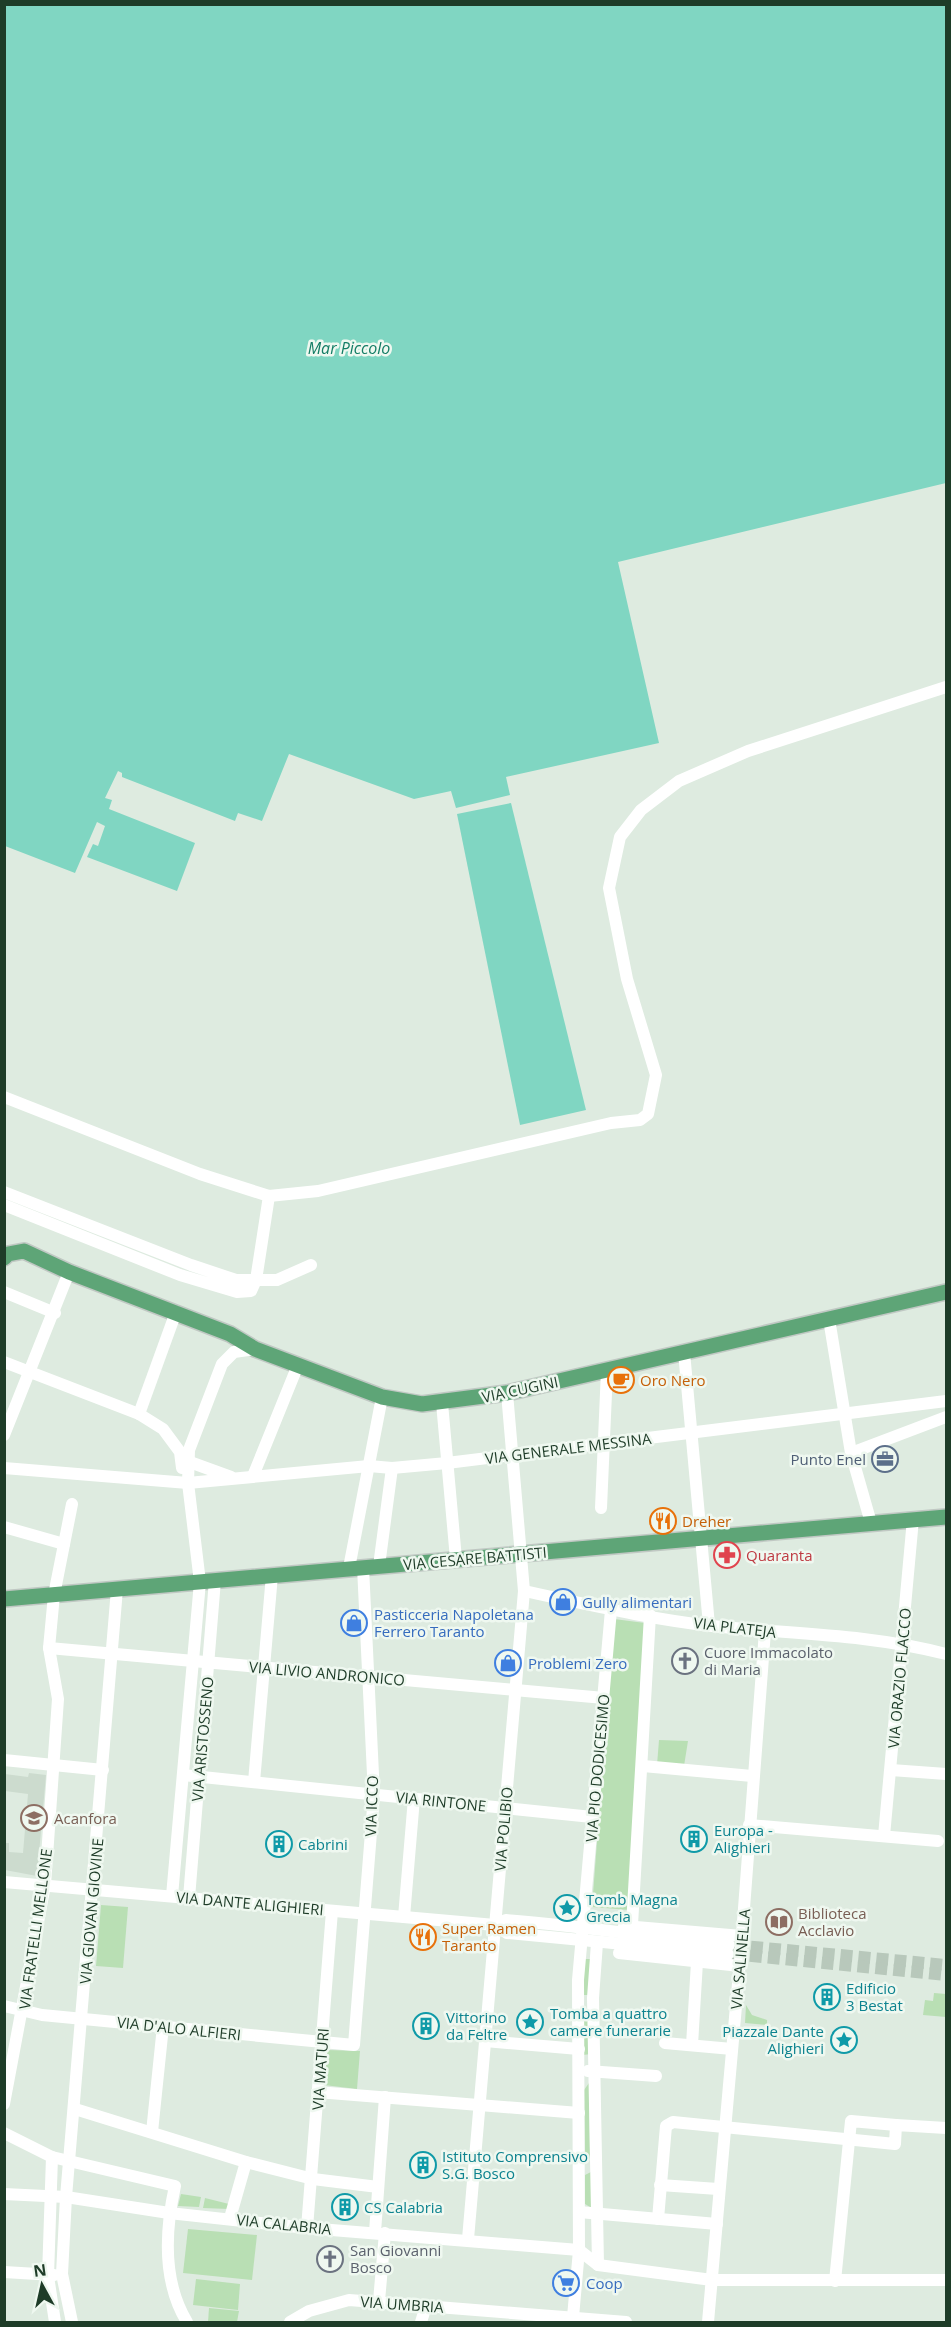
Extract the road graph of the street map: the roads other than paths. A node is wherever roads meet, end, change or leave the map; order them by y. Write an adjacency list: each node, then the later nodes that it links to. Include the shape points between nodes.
1 (946, 687): 4 (street, via 748,751 679,781 641,810 620,837 609,888 627,979 656,1075 648,1114 640,1120 611,1123 318,1191)
2 (4, 1096): 4 (street, via 200,1174)
3 (4, 1192): 9 (street, via 191,1265 236,1280)
4 (269, 1196): 9 (street)
5 (4, 1205): 9 (street, via 180,1275 237,1293 251,1291)
6 (4, 1258): 8 (main road, VIA CUGINI, via 24,1251)
7 (311, 1265): 9 (street, via 277,1280)
8 (69, 1272): 12 (main road, VIA CUGINI); 13 (street)
9 (256, 1280)
10 (4, 1292): 13 (street)
11 (946, 1292): 14 (main road, VIA CUGINI)
12 (176, 1312): 15 (main road, VIA CUGINI); 26 (street)
13 (55, 1313): 20 (street)
14 (823, 1321): 16 (main road, VIA CUGINI); 25 (street)
15 (255, 1349): 18 (main road, VIA CUGINI); 30 (street, via 234,1353 222,1365)
16 (684, 1352): 19 (main road, VIA CUGINI); 28 (street)
17 (4, 1362): 20 (street)
18 (298, 1365): 22 (main road, VIA CUGINI); 40 (street)
19 (607, 1370): 21 (main road, VIA CUGINI); 32 (street)
20 (30, 1371): 26 (street); 29 (street)
21 (507, 1393): 24 (main road, VIA CUGINI); 34 (street, VIA POLIBIO)
22 (382, 1397): 24 (main road, VIA CUGINI); 37 (street, VIA ICCO)
23 (946, 1401): 25 (street, VIA GENERALE MESSINA)
24 (442, 1403): 36 (street)
25 (844, 1413): 28 (street, VIA GENERALE MESSINA); 33 (street)
26 (139, 1414): 31 (street, via 164,1429)
27 (946, 1417): 33 (street)
28 (691, 1432): 32 (street, VIA GENERALE MESSINA); 49 (street)
29 (4, 1435)
30 (193, 1437): 31 (street); 35 (street)
31 (172, 1439): 42 (street, via 180,1452)
32 (603, 1445): 34 (street, VIA GENERALE MESSINA); 44 (street)
33 (851, 1453): 47 (street)
34 (512, 1455): 36 (street, VIA GENERALE MESSINA); 51 (street, VIA POLIBIO)
35 (187, 1461): 41 (street); 42 (street)
36 (447, 1463): 39 (street, VIA GENERALE MESSINA); 52 (street)
37 (369, 1466): 39 (street, VIA GENERALE MESSINA); 40 (street, VIA GENERALE MESSINA); 54 (street, VIA ICCO)
38 (4, 1468): 42 (street, VIA GENERALE MESSINA)
39 (392, 1468): 53 (street)
40 (253, 1476): 41 (street, VIA GENERALE MESSINA)
41 (234, 1478): 42 (street, VIA GENERALE MESSINA)
42 (182, 1482): 56 (street)
43 (72, 1504): 50 (street, VIA FRATELLI MELLONE)
44 (601, 1508)
45 (946, 1517): 46 (main road, VIA CESARE BATTISTI)
46 (913, 1519): 47 (main road, VIA CESARE BATTISTI); 65 (street, VIA ORAZIO FLACCO)
47 (871, 1523): 49 (main road, VIA CESARE BATTISTI)
48 (4, 1527): 50 (street)
49 (702, 1536): 51 (main road, VIA CESARE BATTISTI); 63 (street)
50 (64, 1544): 59 (street, VIA FRATELLI MELLONE)
51 (521, 1554): 52 (main road, VIA CESARE BATTISTI); 58 (street, VIA POLIBIO)
52 (456, 1559): 53 (main road, VIA CESARE BATTISTI)
53 (379, 1566): 54 (main road, VIA CESARE BATTISTI)
54 (356, 1568): 55 (main road, VIA CESARE BATTISTI); 72 (street, VIA ICCO)
55 (272, 1575): 56 (main road, VIA CESARE BATTISTI); 71 (street)
56 (207, 1581): 57 (main road, VIA CESARE BATTISTI); 69 (street, VIA ARISTOSSENO); 70 (street, VIA ARISTOSSENO)
57 (117, 1589): 59 (main road, VIA CESARE BATTISTI); 67 (street, VIA GIOVAN GIOVINE)
58 (524, 1591): 61 (street, VIA PLATEJA); 73 (street, VIA POLIBIO)
59 (54, 1595): 60 (main road, VIA CESARE BATTISTI); 66 (street, VIA FRATELLI MELLONE)
60 (4, 1599)
61 (611, 1610): 62 (street, VIA PLATEJA); 74 (street, VIA PIO DODICESIMO)
62 (650, 1615): 63 (street, VIA PLATEJA); 77 (street)
63 (709, 1625): 64 (street, VIA PLATEJA)
64 (765, 1631): 65 (street, VIA PLATEJA); 82 (street, VIA SALINELLA)
65 (902, 1643): 68 (street, VIA PLATEJA); 79 (street, VIA ORAZIO FLACCO)
66 (50, 1648): 67 (street, VIA LIVIO ANDRONICO); 76 (street, VIA FRATELLI MELLONE, via 58,1699)
67 (111, 1653): 69 (street, VIA LIVIO ANDRONICO); 78 (street, VIA GIOVAN GIOVINE)
68 (946, 1654)
69 (193, 1661): 70 (street, VIA LIVIO ANDRONICO); 81 (street, VIA ARISTOSSENO)
70 (209, 1662): 71 (street, VIA LIVIO ANDRONICO); 83 (street, VIA ARISTOSSENO)
71 (264, 1667): 72 (street, VIA LIVIO ANDRONICO); 84 (street)
72 (368, 1677): 73 (street, VIA LIVIO ANDRONICO); 85 (street, VIA ICCO)
73 (514, 1690): 74 (street, VIA LIVIO ANDRONICO); 87 (street, VIA POLIBIO)
74 (604, 1698): 88 (street, VIA PIO DODICESIMO)
75 (4, 1760): 76 (street)
76 (54, 1765): 78 (street); 93 (street, VIA FRATELLI MELLONE)
77 (642, 1766): 82 (street); 100 (street)
78 (103, 1770): 94 (street, VIA GIOVAN GIOVINE)
79 (891, 1770): 80 (street); 90 (street, VIA ORAZIO FLACCO)
80 (946, 1774)
81 (183, 1775): 83 (street, VIA RINTONE); 95 (street, VIA ARISTOSSENO)
82 (752, 1776): 89 (street, VIA SALINELLA)
83 (199, 1777): 84 (street, VIA RINTONE); 96 (street, VIA ARISTOSSENO)
84 (254, 1782): 85 (street, VIA RINTONE)
85 (374, 1795): 86 (street, VIA RINTONE); 98 (street, VIA ICCO)
86 (414, 1798): 87 (street, VIA RINTONE); 99 (street)
87 (506, 1808): 88 (street, VIA RINTONE); 101 (street, VIA POLIBIO)
88 (592, 1817): 102 (street, VIA PIO DODICESIMO)
89 (749, 1825): 90 (street); 104 (street, VIA SALINELLA)
90 (884, 1836): 91 (street)
91 (938, 1841)
92 (4, 1882): 93 (street, VIA DANTE ALIGHIERI)
93 (45, 1885): 94 (street, VIA DANTE ALIGHIERI); 112 (street, VIA FRATELLI MELLONE)
94 (92, 1889): 95 (street, VIA DANTE ALIGHIERI); 113 (street, VIA GIOVAN GIOVINE)
95 (172, 1896): 96 (street, VIA DANTE ALIGHIERI)
96 (189, 1898): 97 (street, VIA DANTE ALIGHIERI)
97 (332, 1911): 98 (street, VIA DANTE ALIGHIERI); 116 (street, VIA MATURI)
98 (364, 1913): 99 (street, VIA DANTE ALIGHIERI); 118 (street, VIA ICCO)
99 (404, 1917): 101 (street, VIA DANTE ALIGHIERI)
100 (632, 1924): 103 (street, VIA DANTE ALIGHIERI); 104 (street, VIA DANTE ALIGHIERI)
101 (495, 1925): 102 (street, VIA DANTE ALIGHIERI, via 506,1920); 105 (street, VIA DANTE ALIGHIERI, via 507,1933); 115 (street, VIA POLIBIO)
102 (584, 1927): 103 (street, VIA DANTE ALIGHIERI); 105 (street, VIA PIO DODICESIMO)
103 (608, 1929): 106 (street, VIA DANTE ALIGHIERI, via 728,1949)
104 (742, 1936): 108 (street, VIA SALINELLA)
105 (582, 1941): 106 (street, VIA DANTE ALIGHIERI); 109 (street)
106 (599, 1943): 107 (street, VIA DANTE ALIGHIERI, via 616,1952); 110 (street)
107 (697, 1962): 108 (street, VIA DANTE ALIGHIERI); 119 (street)
108 (740, 1966): 121 (street, VIA SALINELLA)
109 (578, 1997): 110 (street); 120 (street)
110 (593, 1998): 122 (street)
111 (4, 2006): 112 (street, VIA D'ALO ALFIERI)
112 (24, 2010): 113 (street, VIA D'ALO ALFIERI); 127 (street, VIA FRATELLI MELLONE)
113 (82, 2019): 114 (street, VIA D'ALO ALFIERI); 129 (street, VIA GIOVAN GIOVINE)
114 (163, 2026): 116 (street, VIA D'ALO ALFIERI); 134 (street)
115 (485, 2041): 120 (street); 128 (street, VIA POLIBIO)
116 (322, 2042): 118 (street, VIA D'ALO ALFIERI); 125 (street, VIA MATURI)
117 (665, 2043): 119 (street)
118 (354, 2045)
119 (692, 2045): 121 (street)
120 (579, 2049): 123 (street)
121 (732, 2049): 132 (street, VIA SALINELLA)
122 (595, 2070): 123 (street); 124 (street); 141 (street)
123 (578, 2071): 130 (street)
124 (656, 2076)
125 (317, 2092): 126 (street); 142 (street, VIA MATURI)
126 (385, 2097): 128 (street); 144 (street)
127 (4, 2104)
128 (479, 2104): 130 (street); 157 (street, VIA POLIBIO)
129 (75, 2109): 134 (street); 138 (street, VIA GIOVAN GIOVINE)
130 (579, 2113): 140 (street)
131 (897, 2125): 133 (street); 136 (street, via 851,2121); 136 (street, via 895,2144)
132 (725, 2128): 136 (street); 143 (street, via 673,2122 666,2126); 145 (street, VIA SALINELLA)
133 (946, 2128)
134 (152, 2132): 139 (street)
135 (4, 2133): 137 (street)
136 (847, 2140): 165 (street)
137 (52, 2157): 138 (street); 147 (street)
138 (69, 2162): 148 (street, VIA GIOVAN GIOVINE); 150 (street, via 175,2186)
139 (246, 2162): 142 (street); 152 (street)
140 (579, 2163): 141 (street); 149 (street)
141 (597, 2163): 151 (street)
142 (313, 2179): 144 (street); 155 (street, VIA MATURI)
143 (660, 2185): 145 (street); 153 (street)
144 (378, 2187): 156 (street)
145 (718, 2189): 154 (street, VIA SALINELLA)
146 (4, 2194): 147 (street, VIA CALABRIA)
147 (50, 2196): 148 (street, VIA CALABRIA); 162 (street)
148 (66, 2197): 150 (street, VIA CALABRIA); 161 (street, VIA GIOVAN GIOVINE)
149 (579, 2212): 151 (street); 158 (street)
150 (169, 2213): 152 (street, VIA CALABRIA); 171 (street, via 171,2280)
151 (598, 2214): 153 (street); 159 (street)
152 (230, 2218): 155 (street, VIA CALABRIA)
153 (658, 2219): 154 (street)
154 (717, 2224): 164 (street, VIA SALINELLA)
155 (307, 2228): 156 (street, VIA CALABRIA)
156 (380, 2233): 157 (street, VIA CALABRIA); 166 (street)
157 (468, 2240): 158 (street, VIA CALABRIA)
158 (579, 2250): 159 (street); 168 (street)
159 (598, 2265): 164 (street)
160 (4, 2272): 162 (street)
161 (62, 2274): 162 (street); 170 (street, VIA GIOVAN GIOVINE)
162 (48, 2276): 169 (street)
163 (946, 2276): 165 (street)
164 (712, 2280): 165 (street); 175 (street, VIA SALINELLA)
165 (835, 2282)
166 (379, 2301): 167 (street, VIA UMBRIA); 172 (street, VIA UMBRIA, via 349,2300 309,2311)
167 (426, 2306): 168 (street, VIA UMBRIA); 173 (street)
168 (573, 2317): 174 (street, VIA UMBRIA)
169 (55, 2322)
170 (72, 2322)
171 (187, 2322)
172 (290, 2322)
173 (421, 2322)
174 (626, 2322)
175 (708, 2322)

